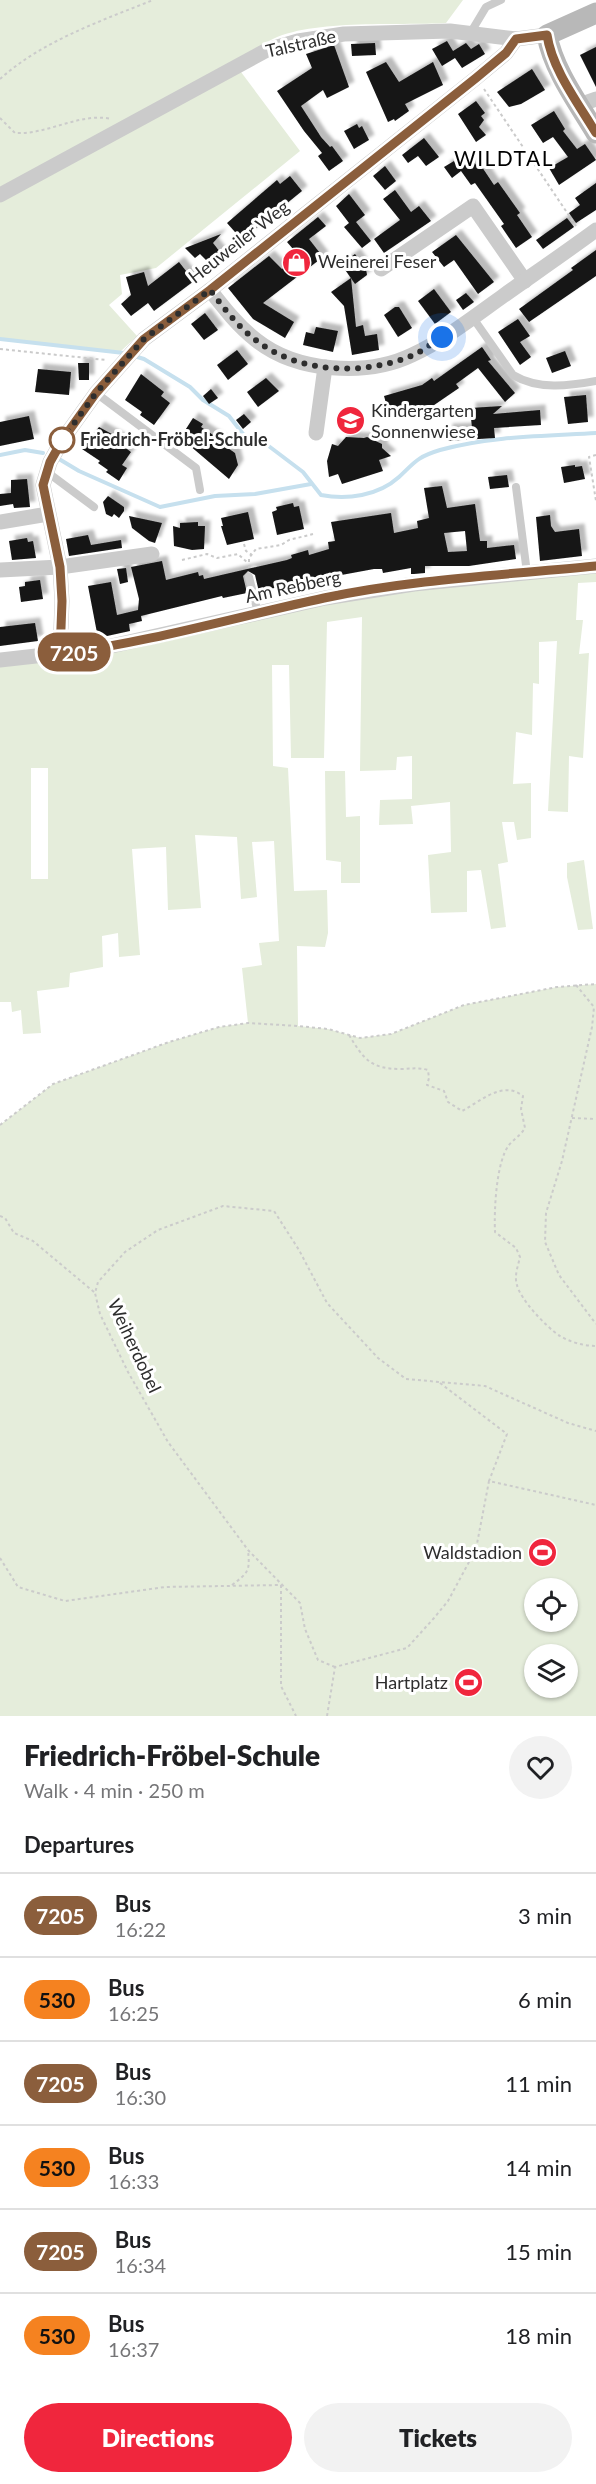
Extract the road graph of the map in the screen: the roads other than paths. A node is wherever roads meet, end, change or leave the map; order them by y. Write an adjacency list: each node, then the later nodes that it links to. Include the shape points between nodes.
1 (501, 0): 3 (lane, via 486,7)
2 (596, 13): 4 (street, Talstraße)
3 (471, 32): 5 (street, Talstraße); 8 (street, Talstraße, via 344,34 267,50)
4 (547, 35): 5 (street, Talstraße); 6 (street, via 549,47)
5 (516, 39): 12 (street, Heuweiler Weg, via 506,53 476,78)
6 (587, 102): 7 (street)
7 (596, 133)
8 (0, 195)
9 (590, 234): 11 (street)
10 (381, 269): 11 (street, via 473,206)
11 (525, 280): 13 (street)
12 (210, 290): 14 (street, via 233,320 257,341 289,358); 16 (street, Heuweiler Weg, via 144,339)
13 (473, 318): 14 (street, via 411,356 345,370); 15 (lane, via 513,375 522,380 548,385)
14 (325, 367): 17 (street)
15 (596, 381)
16 (96, 393): 18 (street, Heuweiler Weg, via 63,439); 20 (lane, via 196,468)
17 (316, 433)
18 (47, 471): 21 (lane); 22 (street, Heuweiler Weg, via 43,485)
19 (516, 487): 28 (lane)
20 (200, 490)
21 (94, 507)
22 (48, 514): 23 (street); 26 (street, Heuweiler Weg)
23 (0, 522)
24 (152, 554): 26 (street)
25 (596, 566): 28 (street, Am Rebberg)
26 (60, 567): 27 (street); 31 (street, Heuweiler Weg)
27 (0, 570)
28 (526, 573): 30 (street, Am Rebberg, via 414,584 325,598)
29 (249, 577): 30 (lane)
30 (259, 614): 31 (street, Am Rebberg)
31 (60, 654): 32 (street, Am Rebberg)
32 (0, 660)

